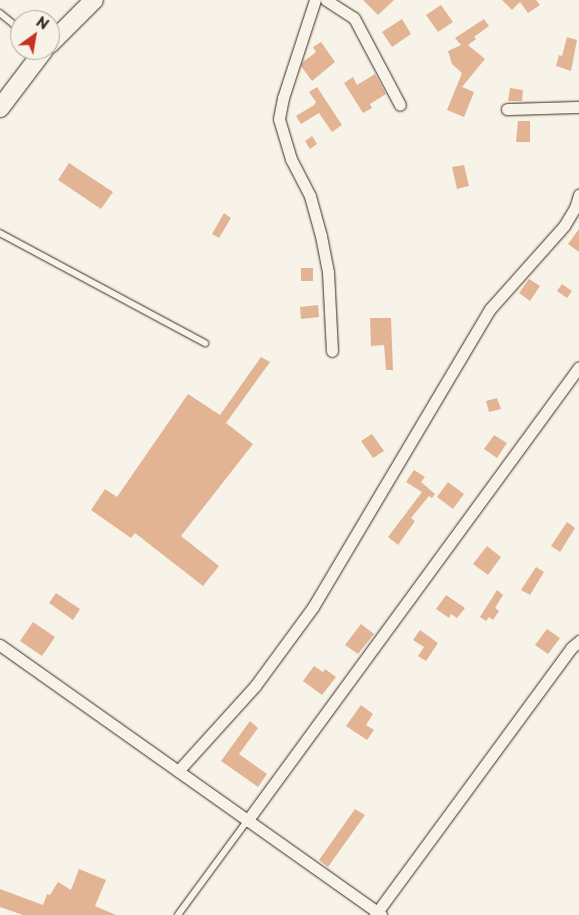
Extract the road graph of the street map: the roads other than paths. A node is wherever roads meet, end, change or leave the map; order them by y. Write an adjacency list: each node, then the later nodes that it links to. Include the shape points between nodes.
1 (94, 0): 6 (main road)
2 (316, 0): 15 (street, via 283,98 279,120 291,159 310,196 321,236 328,272)
3 (326, 0): 8 (street, via 354,18)
4 (0, 13): 5 (lane)
5 (10, 21)
6 (60, 34)
7 (36, 60): 10 (main road)
8 (400, 105)
9 (579, 107): 11 (street)
10 (0, 108)
11 (507, 109)
12 (579, 195): 19 (street, via 564,226 490,309 313,607 255,686)
13 (0, 233): 14 (lane)
14 (205, 343)
15 (332, 351)
16 (579, 368): 20 (street)
17 (579, 641): 21 (street)
18 (0, 645): 19 (street)
19 (178, 771): 20 (street)
20 (247, 821): 21 (street); 22 (lane)
21 (378, 914)
22 (178, 915)

